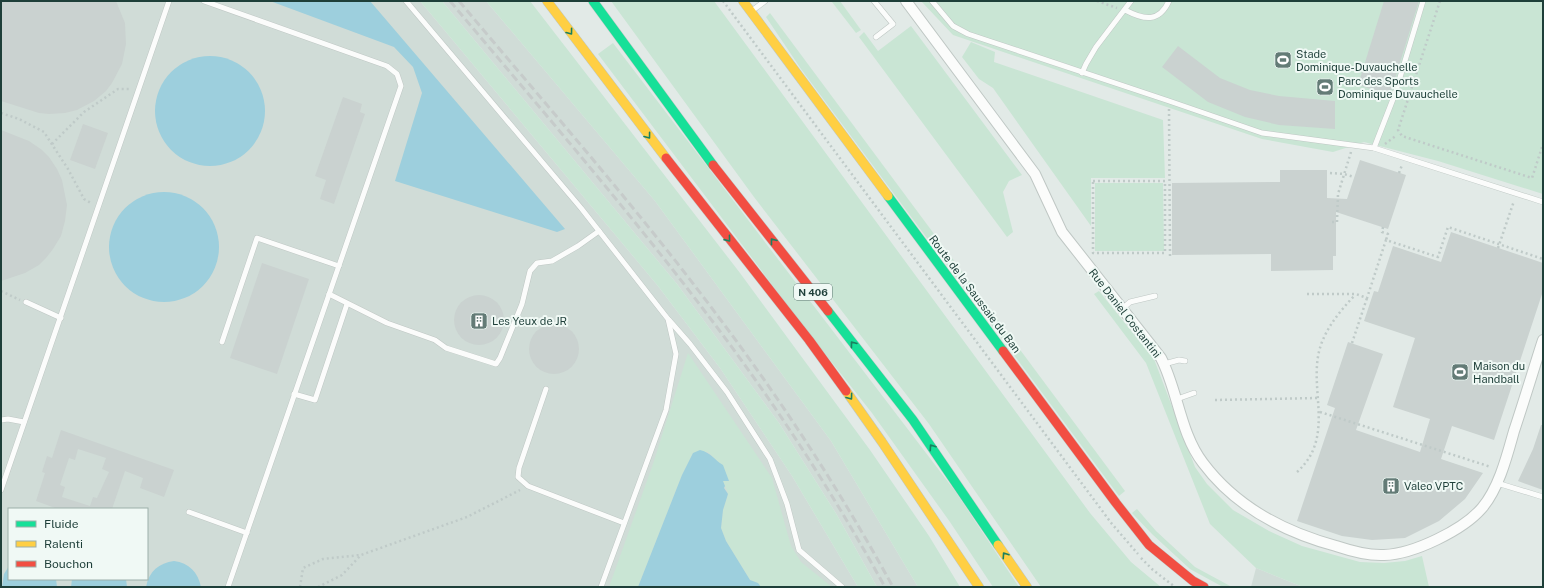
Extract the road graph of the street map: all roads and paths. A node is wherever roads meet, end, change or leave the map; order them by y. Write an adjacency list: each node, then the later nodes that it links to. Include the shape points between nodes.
1 (169, 1): 21 (lane)
2 (204, 1): 42 (lane, via 387,66 397,74 401,86)
3 (406, 1): 36 (lane)
4 (547, 1): 84 (main road, N 406, one-way to 84, via 688,188 809,340 882,442)
5 (593, 1): 85 (main road, N 406, one-way to 5, via 913,420 711,162)
6 (723, 1): 86 (path, via 1112,524 1153,570)
7 (743, 1): 17 (main road, Route de la Saussaie du Ban)
8 (765, 1): 17 (lane)
9 (874, 1): 19 (lane, via 893,24)
10 (906, 1): 51 (street, Rue Daniel Costantini, via 1035,174 1062,232)
11 (932, 1): 20 (lane, via 952,26 968,34)
12 (1096, 1): 18 (path)
13 (1132, 1): 18 (lane)
14 (1169, 1): 18 (lane, via 1164,11 1152,18)
15 (1423, 1): 27 (lane, via 1395,94)
16 (1440, 1): 25 (path, via 1398,130 1402,136 1532,178)
17 (751, 12): 87 (main road, Route de la Saussaie du Ban, via 1116,503 1150,545 1193,581)
18 (1124, 12): 20 (lane, via 1096,47)
19 (876, 37)
20 (1082, 73): 22 (lane)
21 (139, 90): 24 (path, via 118,89 84,112); 33 (lane)
22 (1169, 101): 26 (lane, via 1262,134); 40 (path)
23 (1, 113): 24 (path, via 44,132)
24 (52, 144): 33 (path, via 84,198)
25 (1543, 144)
26 (1353, 146): 27 (lane); 29 (path)
27 (1374, 148): 31 (lane)
28 (1330, 173): 29 (path)
29 (1344, 174): 30 (path); 34 (path, via 1338,194 1336,222)
30 (1354, 177)
31 (1517, 193): 32 (lane); 38 (path)
32 (1543, 202)
33 (99, 207): 52 (lane)
34 (1332, 222)
35 (1383, 227): 37 (path, via 1382,232 1388,234)
36 (599, 231): 50 (lane, via 552,261 537,263 530,271 522,304 496,364 446,348 435,340 387,323); 53 (lane)
37 (1386, 240): 38 (path, via 1438,257 1448,227); 48 (path)
38 (1499, 246): 41 (path)
39 (1165, 252): 39 (path, via 1165,181 1093,181 1093,253)
40 (1170, 256)
41 (1543, 259)
42 (339, 266): 44 (lane); 55 (lane, via 257,238)
43 (1, 290): 49 (path)
44 (329, 294): 50 (lane); 61 (lane)
45 (1308, 294): 46 (path)
46 (1356, 294): 48 (path); 62 (path, via 1328,328 1321,343 1317,375)
47 (1155, 296): 51 (lane, via 1130,302)
48 (1367, 298): 56 (path)
49 (26, 302): 52 (lane)
50 (347, 304): 61 (lane, via 315,400)
51 (1122, 309): 58 (street, Rue Daniel Costantini)
52 (61, 318): 67 (lane)
53 (668, 319): 76 (lane, via 676,354 666,410); 83 (lane, via 727,392 770,459 787,504 799,550)
54 (1543, 340): 71 (street, Rue Daniel Costantini)
55 (222, 342)
56 (1352, 343)
57 (1185, 361): 58 (lane)
58 (1164, 364): 63 (street, Rue Daniel Costantini)
59 (546, 389): 72 (lane, via 519,468 518,477)
60 (1194, 393): 63 (lane)
61 (294, 394): 77 (lane)
62 (1319, 398): 64 (path); 65 (path)
63 (1177, 399): 71 (street, Rue Daniel Costantini, via 1189,436 1202,462 1234,495 1261,516 1281,527 1309,539 1357,552 1385,555 1412,549 1448,534 1467,522 1483,507)
64 (1215, 400)
65 (1320, 412): 68 (path); 69 (path, via 1316,442 1306,464)
66 (1, 420): 67 (lane, via 8,418)
67 (24, 422): 70 (lane)
68 (1491, 467)
69 (1297, 472)
70 (4, 473): 73 (lane)
71 (1497, 483): 74 (lane)
72 (528, 486): 76 (lane); 78 (path, via 467,517)
73 (1, 490)
74 (1543, 497)
75 (189, 512): 77 (lane)
76 (624, 523): 82 (lane)
77 (247, 533): 79 (lane)
78 (361, 555): 80 (path, via 323,559 303,568); 81 (path, via 342,575)
79 (228, 587)
80 (300, 587)
81 (318, 587)
82 (601, 587)
83 (842, 587)
84 (978, 587)
85 (1027, 587)
86 (1175, 587)
87 (1204, 587)

